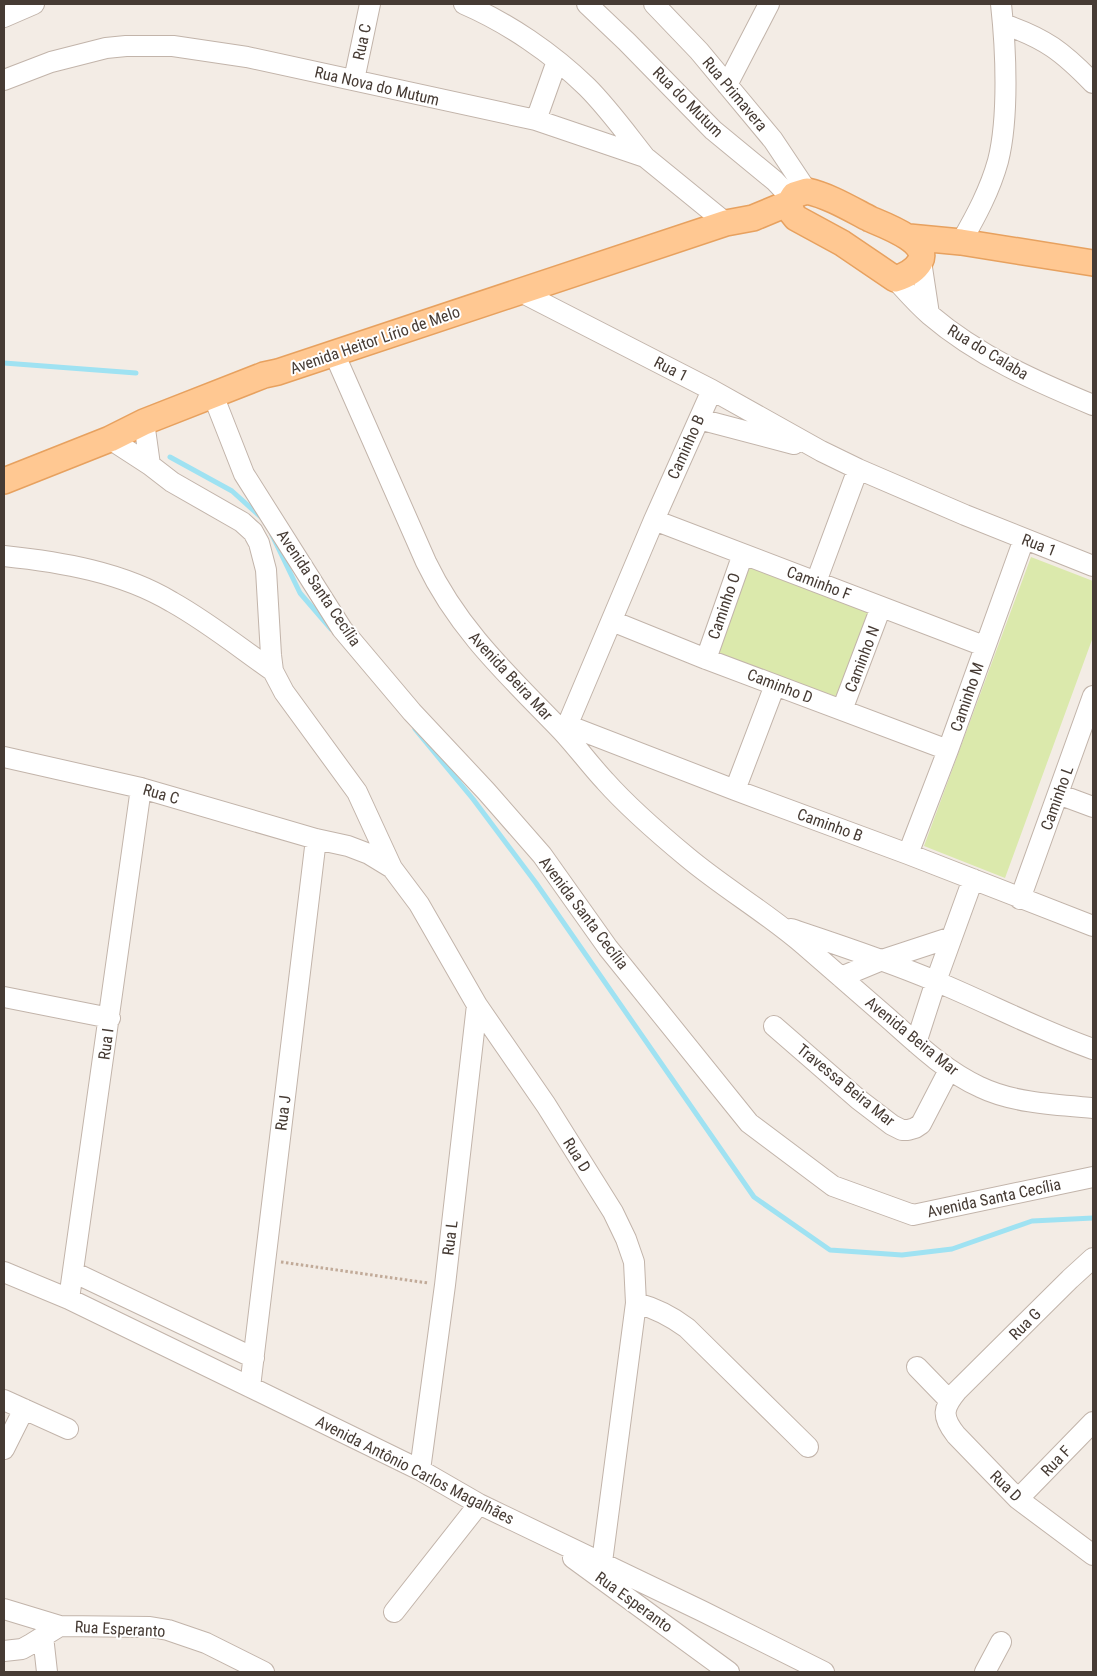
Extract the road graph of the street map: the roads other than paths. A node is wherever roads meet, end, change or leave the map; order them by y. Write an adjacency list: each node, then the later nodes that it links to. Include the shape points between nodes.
1 (34, 4): 8 (street)
2 (370, 4): 12 (street, Rua C)
3 (464, 4): 10 (street, via 518,34)
4 (586, 4): 17 (street, Rua do Mutum, via 713,130)
5 (654, 4): 14 (street, Rua Primavera)
6 (769, 4): 14 (street)
7 (1001, 4): 9 (street)
8 (4, 17)
9 (1003, 24): 13 (street, via 1051,45); 21 (street, via 1002,141 988,190)
10 (557, 61): 15 (street); 16 (street, via 607,108)
11 (4, 80): 12 (street, Rua Nova do Mutum, via 43,64 81,54 143,45 238,55)
12 (354, 80): 15 (street, Rua Nova do Mutum)
13 (1093, 83)
14 (728, 85): 17 (street, Rua Primavera, via 773,140)
15 (536, 120): 16 (street, Rua Nova do Mutum)
16 (645, 157): 19 (street, Rua Nova do Mutum)
17 (791, 189): 18 (main road, Avenida Heitor Lírio de Melo); 20 (main road, via 792,213); 22 (main road, via 829,198)
18 (753, 218): 19 (main road, Avenida Heitor Lírio de Melo); 20 (main road, Avenida Heitor Lírio de Melo)
19 (726, 222): 26 (main road, Avenida Heitor Lírio de Melo)
20 (806, 224): 25 (main road, via 842,243)
21 (961, 242): 22 (main road); 23 (main road)
22 (917, 251): 24 (main road); 25 (main road, via 912,272); 27 (street)
23 (1093, 263)
24 (1093, 278)
25 (895, 279): 27 (street, Rua do Calaba)
26 (519, 291): 28 (main road, Avenida Heitor Lírio de Melo); 29 (street, Rua 1)
27 (929, 314): 30 (street, Rua do Calaba, via 998,362)
28 (334, 353): 31 (main road, Avenida Heitor Lírio de Melo, via 264,375); 53 (street, Avenida Beira Mar, via 438,585 483,649)
29 (712, 390): 32 (street, Caminho B); 35 (street, Rua 1)
30 (1093, 404)
31 (218, 406): 33 (main road, Avenida Heitor Lírio de Melo, via 175,410); 79 (street, Avenida Santa Cecília, via 244,474 342,629 412,712 542,855 608,948 749,1123 833,1186 913,1215)
32 (699, 419): 35 (street, Rua 1); 39 (street, Caminho B)
33 (144, 422): 34 (main road, Avenida Heitor Lírio de Melo); 36 (street)
34 (110, 439): 36 (street); 38 (main road, Avenida Heitor Lírio de Melo)
35 (821, 451): 37 (street, Rua 1)
36 (150, 465): 49 (street, via 172,482 242,522 256,538 266,570)
37 (858, 469): 40 (street, Rua 1); 44 (street)
38 (4, 481)
39 (654, 520): 41 (street, Caminho F); 46 (street, Caminho B)
40 (1024, 539): 43 (street, Rua 1); 47 (street, Caminho M)
41 (743, 554): 44 (street, Caminho F); 48 (street, Caminho O)
42 (4, 556): 49 (street, via 78,567 151,590)
43 (1093, 566)
44 (816, 582): 45 (street, Caminho F)
45 (882, 607): 47 (street, Caminho F); 52 (street, Caminho N)
46 (612, 621): 48 (street, Caminho D); 53 (street, Caminho B)
47 (984, 646): 54 (street, Caminho M)
48 (706, 659): 50 (street, Caminho D)
49 (274, 671): 62 (street, via 284,692 357,792)
50 (775, 684): 52 (street, Caminho D); 57 (street)
51 (1093, 696): 58 (street, Caminho L)
52 (842, 710): 54 (street, Caminho D)
53 (566, 729): 57 (street, Caminho B); 65 (street, Avenida Beira Mar, via 607,783 662,835 709,874)
54 (948, 750): 61 (street, Caminho M)
55 (4, 757): 56 (street, Rua C)
56 (141, 788): 60 (street, Rua C); 73 (street, Rua I)
57 (735, 790): 61 (street, Caminho B)
58 (1058, 794): 59 (street); 64 (street, Caminho L)
59 (1093, 807)
60 (316, 839): 62 (street, Rua D, via 369,854); 85 (street, Rua J)
61 (908, 854): 63 (street, Caminho B)
62 (392, 868): 72 (street, Rua D, via 433,925)
63 (973, 879): 64 (street, Caminho B); 67 (street)
64 (1020, 899): 66 (street, Caminho B)
65 (782, 926): 68 (street, Avenida Beira Mar); 69 (street, Avenida Beira Mar)
66 (1093, 926)
67 (952, 936): 68 (street); 70 (street)
68 (882, 960): 69 (street); 70 (street, Avenida Beira Mar)
69 (841, 977): 75 (street, Avenida Beira Mar)
70 (936, 981): 75 (street); 76 (street, Avenida Beira Mar)
71 (4, 997): 73 (street)
72 (478, 1005): 84 (street, Rua D, via 613,1212 634,1262); 95 (street, Rua L)
73 (110, 1018): 82 (street, Rua I)
74 (774, 1026): 77 (street, Travessa Beira Mar, via 879,1116 902,1130 921,1124)
75 (916, 1043): 77 (street, Avenida Beira Mar)
76 (1093, 1049)
77 (949, 1070): 78 (street, Avenida Beira Mar, via 998,1094)
78 (1093, 1108)
79 (1093, 1177)
80 (1093, 1258): 88 (street, Rua G)
81 (4, 1272): 83 (street, Avenida Antônio Carlos Magalhães)
82 (73, 1272): 83 (street, Rua I); 85 (street)
83 (69, 1299): 87 (street, Avenida Antônio Carlos Magalhães)
84 (636, 1304): 93 (street, via 666,1314 687,1328); 100 (street, Rua D)
85 (254, 1358): 87 (street, Rua J)
86 (917, 1367): 88 (street)
87 (250, 1387): 95 (street, Avenida Antônio Carlos Magalhães)
88 (953, 1395): 96 (street, Rua D, via 946,1407 948,1424)
89 (4, 1400): 90 (street)
90 (24, 1409): 92 (street); 94 (street)
91 (1093, 1422): 96 (street, Rua F)
92 (68, 1429)
93 (808, 1447)
94 (4, 1449)
95 (420, 1470): 97 (street, Avenida Antônio Carlos Magalhães)
96 (1018, 1500): 99 (street, Rua D)
97 (479, 1504): 98 (street, Avenida Antônio Carlos Magalhães); 103 (street)
98 (539, 1534): 100 (street, Avenida Antônio Carlos Magalhães); 105 (street, Rua Esperanto)
99 (1093, 1555)
100 (602, 1562): 102 (street, Avenida Antônio Carlos Magalhães)
101 (4, 1609): 104 (street)
102 (702, 1611): 105 (street); 111 (street, Avenida Antônio Carlos Magalhães)
103 (394, 1612)
104 (52, 1631): 107 (street, Rua Esperanto, via 22,1648); 108 (street); 109 (street, Rua Esperanto, via 130,1626 168,1630 206,1643)
105 (684, 1639): 110 (street, Rua Esperanto)
106 (1001, 1642): 112 (street)
107 (4, 1651)
108 (47, 1672)
109 (264, 1672)
110 (729, 1672)
111 (824, 1672)
112 (985, 1672)

